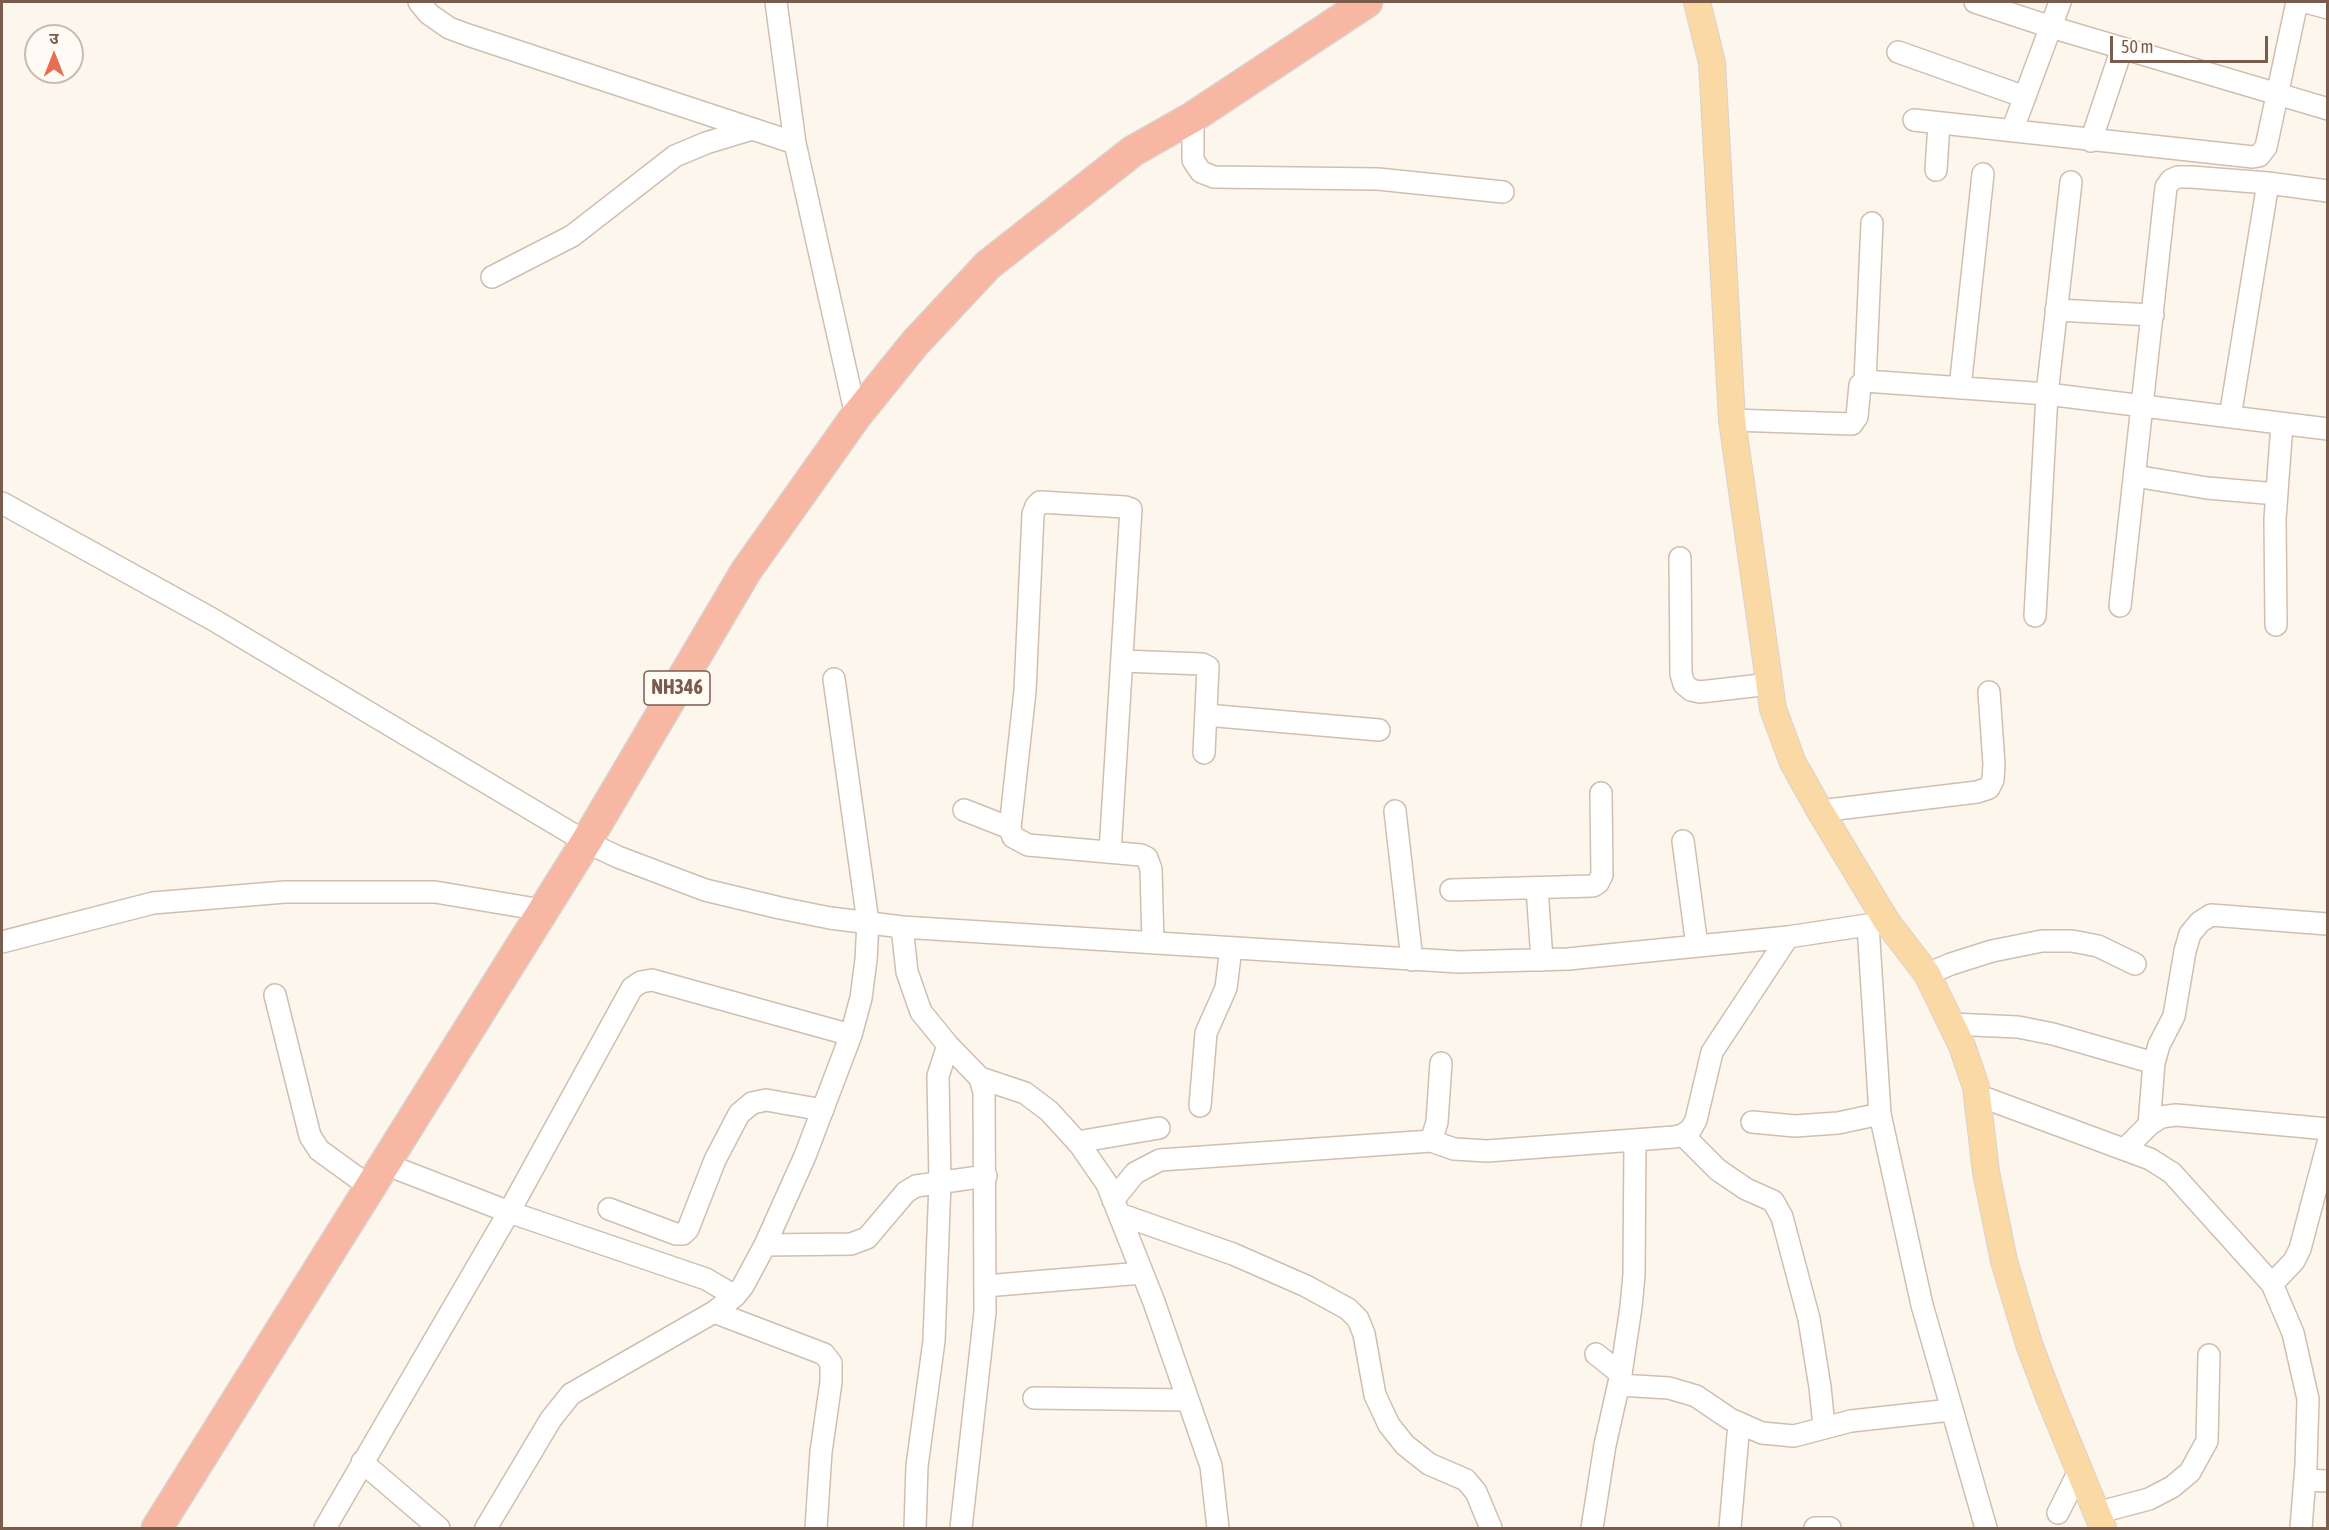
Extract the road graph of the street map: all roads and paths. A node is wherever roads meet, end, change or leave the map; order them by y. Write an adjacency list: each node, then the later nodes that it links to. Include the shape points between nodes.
1 (419, 2): 19 (street, via 449,28)
2 (776, 2): 22 (street)
3 (1367, 2): 16 (highway, NH346)
4 (1697, 2): 39 (main road, via 1712,63)
5 (1975, 2): 10 (street)
6 (2060, 2): 10 (street)
7 (2297, 2): 13 (street)
8 (2306, 2): 9 (street)
9 (2328, 8)
10 (2051, 27): 11 (street); 14 (street)
11 (2122, 48): 13 (street); 21 (street)
12 (1898, 52): 14 (street)
13 (2278, 94): 15 (street); 21 (street, via 2264,153 2253,158 2217,146)
14 (2025, 97): 20 (street)
15 (2328, 109)
16 (1192, 117): 28 (street, via 1192,160 1201,171 1214,177 1378,178); 37 (highway, NH346, via 1133,151 988,265 915,343)
17 (1914, 120): 18 (street)
18 (1939, 123): 20 (street); 23 (street)
19 (752, 129): 22 (street); 30 (street, via 675,156 573,236)
20 (2012, 131): 21 (street)
21 (2091, 141)
22 (795, 143): 37 (street)
23 (1936, 170)
24 (1983, 174): 34 (street)
25 (2071, 182): 31 (street)
26 (2268, 183): 27 (street); 32 (street, via 2191,177 2171,180 2166,187); 38 (street)
27 (2328, 191)
28 (1503, 192)
29 (1872, 223): 33 (street)
30 (492, 277)
31 (2056, 309): 32 (street); 35 (street)
32 (2153, 315): 36 (street)
33 (1864, 381): 34 (street); 39 (street, via 1852,424)
34 (1960, 388): 35 (street)
35 (2047, 394): 36 (street); 47 (street)
36 (2143, 405): 38 (street); 42 (street)
37 (856, 416): 62 (highway, NH346, via 746,571)
38 (2230, 417): 40 (street)
39 (1732, 420): 51 (main road)
40 (2282, 424): 41 (street); 43 (street)
41 (2328, 429)
42 (2135, 476): 43 (street); 46 (street)
43 (2277, 494): 48 (street)
44 (2, 503): 62 (street, via 233,631)
45 (1680, 558): 51 (street, via 1684,684 1700,692)
46 (2120, 606)
47 (2035, 616)
48 (2276, 625)
49 (1122, 661): 53 (street, via 1205,664 1209,670); 60 (street, via 1131,509 1040,502 1033,514 1025,691); 63 (street)
50 (834, 679): 67 (street)
51 (1770, 684): 59 (main road, via 1782,737)
52 (1989, 692): 59 (street, via 1994,764 1989,788)
53 (1206, 715): 54 (street); 55 (street)
54 (1380, 730)
55 (1204, 753)
56 (1601, 793): 64 (street, via 1602,875 1598,883)
57 (964, 810): 60 (street)
58 (1395, 811): 76 (street)
59 (1820, 811): 68 (main road)
60 (1010, 828): 63 (street, via 1013,837 1028,845)
61 (1683, 841): 74 (street)
62 (586, 842): 66 (highway, NH346); 67 (street, via 705,890 800,912)
63 (1110, 852): 73 (street, via 1142,855 1150,862)
64 (1537, 888): 65 (street); 77 (street)
65 (1451, 890)
66 (542, 910): 72 (street, via 435,892 285,892 153,903); 101 (highway, NH346)
67 (868, 922): 70 (street); 82 (street, via 865,970)
68 (1878, 923): 71 (street); 79 (main road); 90 (street)
69 (2327, 924): 85 (street, via 2211,915 2200,922 2190,934 2174,1016)
70 (902, 927): 73 (street); 83 (street, via 907,972 921,1012)
71 (1788, 937): 74 (street); 95 (street, via 1712,1052 1696,1120)
72 (3, 942)
73 (1153, 944): 75 (street)
74 (1697, 946): 77 (street)
75 (1231, 948): 76 (street); 88 (street, via 1226,988 1206,1033)
76 (1412, 960): 77 (street)
77 (1542, 960)
78 (2134, 964): 79 (street, via 2098,946 2042,941 1992,951)
79 (1927, 974): 81 (main road)
80 (275, 994): 101 (street, via 310,1136 319,1150)
81 (1951, 1024): 85 (street, via 2018,1028); 87 (main road)
82 (852, 1035): 89 (street); 106 (street, via 652,980 641,982 632,988)
83 (948, 1045): 86 (street); 103 (street, via 938,1076)
84 (1441, 1062): 97 (street, via 1437,1122)
85 (2154, 1063): 92 (street)
86 (980, 1078): 98 (street, via 1025,1093 1049,1111); 102 (street, via 986,1114)
87 (1977, 1095): 100 (street); 122 (main road, via 1986,1172 2004,1261 2029,1344)
88 (1200, 1106)
89 (823, 1110): 105 (street, via 766,1100 752,1103 739,1114 683,1234); 107 (street)
90 (1880, 1114): 91 (street, via 1816,1125); 118 (street, via 1922,1305)
91 (1752, 1122)
92 (2149, 1125): 94 (street, via 2176,1115); 100 (street)
93 (1159, 1128): 98 (street)
94 (2328, 1129)
95 (1683, 1135): 96 (street); 120 (street, via 1718,1170 1773,1201 1782,1217 1809,1319)
96 (1635, 1140): 97 (street, via 1487,1151 1454,1149); 115 (street, via 1634,1275)
97 (1431, 1141): 104 (street, via 1160,1160 1135,1173)
98 (1077, 1142): 104 (street, via 1107,1184)
99 (2328, 1143): 109 (street, via 2300,1249)
100 (2125, 1149): 109 (street, via 2172,1173)
101 (377, 1175): 106 (street); 127 (highway, NH346)
102 (986, 1176): 103 (street); 110 (street)
103 (940, 1182): 107 (street, via 906,1192 867,1238 852,1244); 132 (street, via 933,1341 917,1466)
104 (1116, 1207): 108 (street); 135 (street, via 1306,1286 1347,1309 1358,1319 1364,1334 1375,1395 1389,1425 1405,1445 1429,1464 1466,1480 1476,1492)
105 (609, 1209)
106 (509, 1212): 111 (street, via 706,1279); 121 (street)
107 (765, 1245): 111 (street)
108 (1142, 1273): 110 (street); 117 (street)
109 (2272, 1284): 123 (street, via 2293,1333 2308,1399)
110 (985, 1286): 133 (street)
111 (735, 1296): 112 (street)
112 (714, 1312): 130 (street, via 571,1394 551,1419); 131 (street, via 824,1354 831,1363)
113 (1596, 1354): 115 (street)
114 (2209, 1355): 126 (street, via 2207,1441 2190,1472 2172,1487)
115 (1620, 1379): 119 (street, via 1696,1396); 136 (street)
116 (1034, 1398): 117 (street)
117 (1187, 1401): 134 (street, via 1211,1466)
118 (1951, 1410): 120 (street); 140 (street)
119 (1739, 1423): 120 (street, via 1761,1433 1794,1436); 137 (street)
120 (1824, 1426)
121 (362, 1462): 128 (street); 129 (street)
122 (2078, 1473): 125 (street); 126 (main road)
123 (2305, 1480): 124 (street); 141 (street)
124 (2328, 1481)
125 (2058, 1513)
126 (2100, 1521)
127 (157, 1528)
128 (324, 1528)
129 (439, 1528)
130 (486, 1528)
131 (816, 1528)
132 (915, 1528)
133 (961, 1528)
134 (1218, 1528)
135 (1491, 1528)
136 (1592, 1528)
137 (1730, 1528)
138 (1815, 1528): 139 (street)
139 (1830, 1528)
140 (1986, 1528)
141 (2301, 1528)

